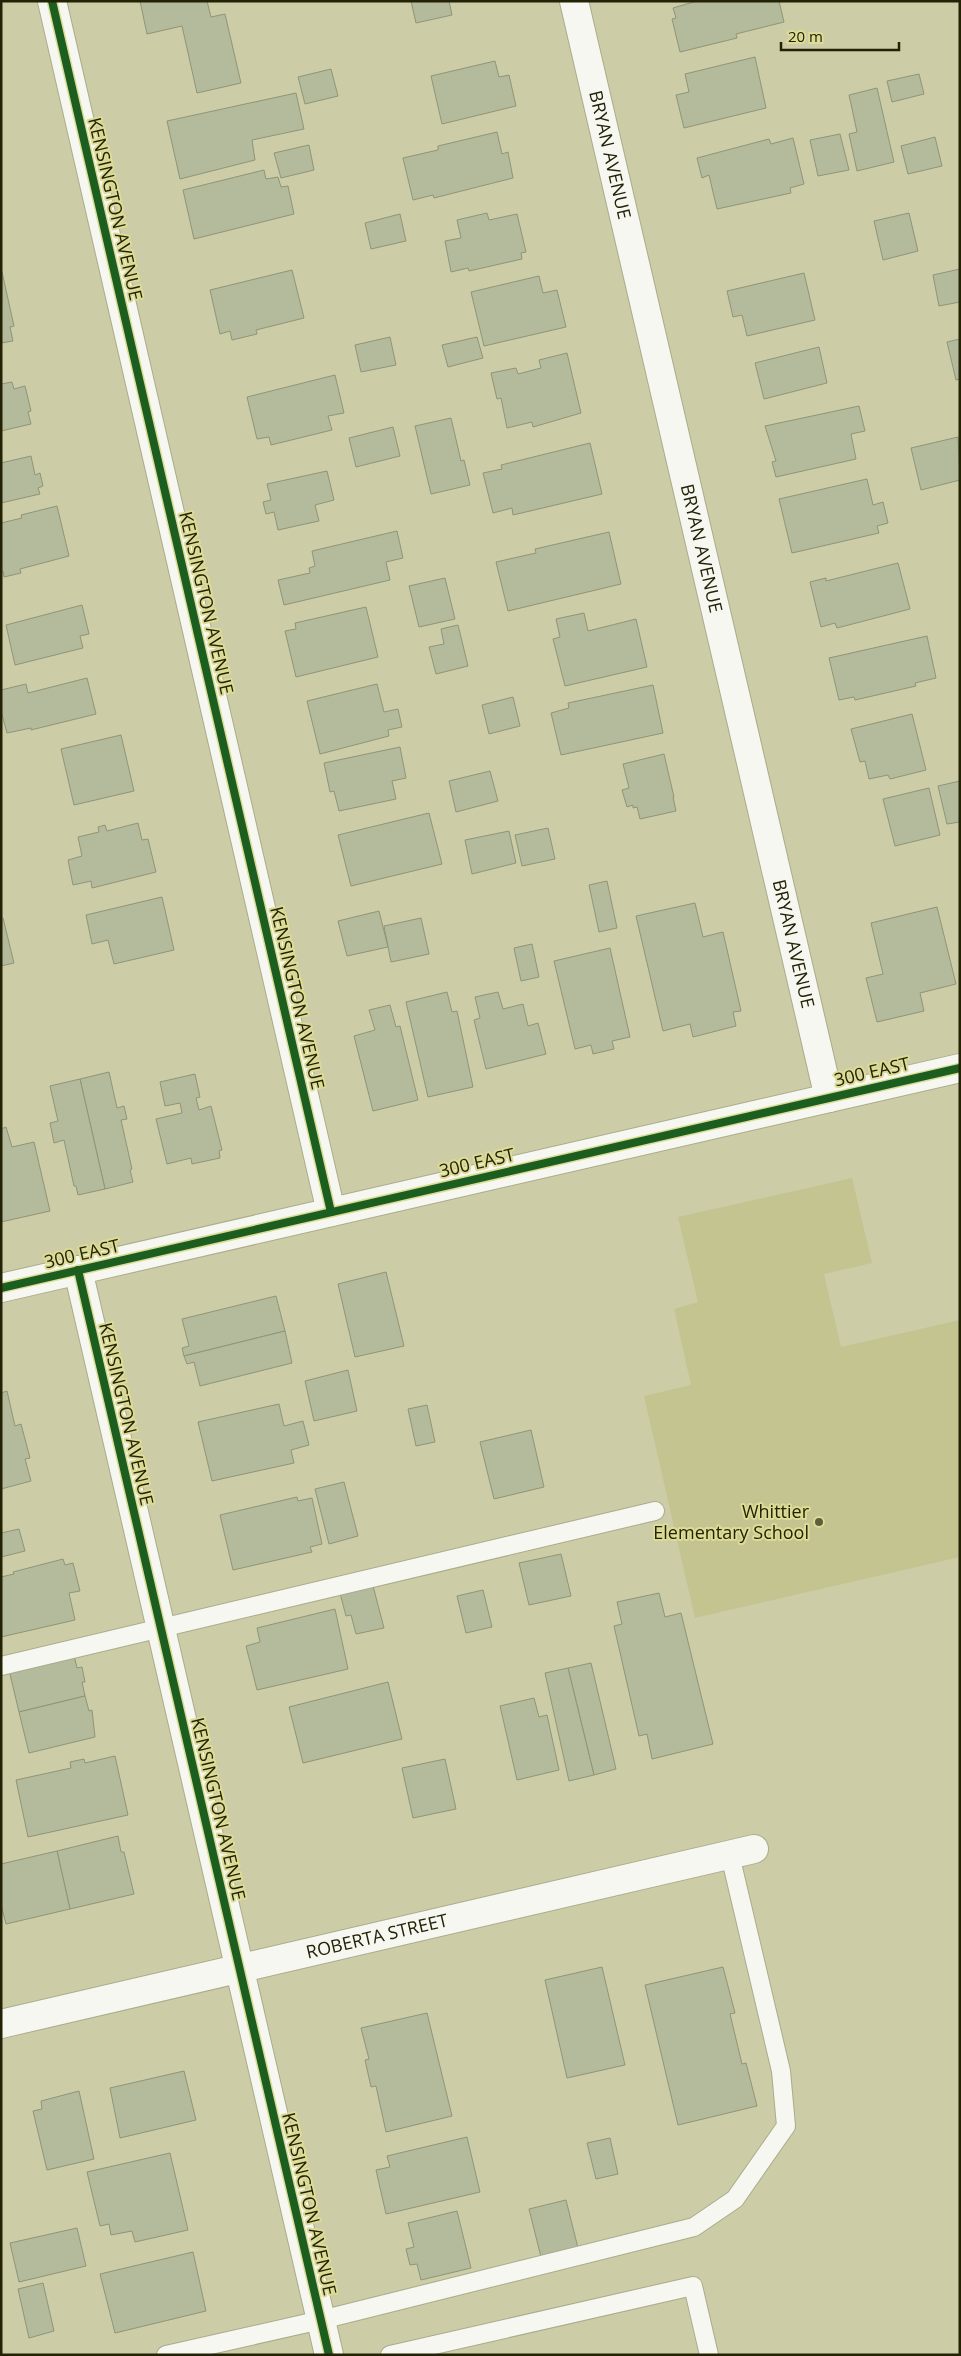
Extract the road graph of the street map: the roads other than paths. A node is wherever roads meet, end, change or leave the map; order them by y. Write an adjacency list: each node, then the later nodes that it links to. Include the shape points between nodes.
1 (52, 1): 5 (street, KENSINGTON AVENUE)
2 (574, 1): 4 (street, BRYAN AVENUE)
3 (960, 1068): 4 (street, 300 EAST)
4 (829, 1098): 5 (street, 300 EAST)
5 (331, 1212): 6 (street, 300 EAST)
6 (78, 1270): 7 (street, 300 EAST); 9 (street, KENSINGTON AVENUE)
7 (1, 1288)
8 (654, 1511): 9 (lane)
9 (161, 1629): 10 (lane); 12 (street, KENSINGTON AVENUE)
10 (1, 1666)
11 (742, 1852): 12 (street, ROBERTA STREET); 14 (lane, via 781,2071 786,2126 735,2199 694,2227)
12 (240, 1968): 13 (street, ROBERTA STREET); 14 (street, KENSINGTON AVENUE)
13 (1, 2024)
14 (321, 2320): 15 (lane); 16 (street, KENSINGTON AVENUE)
15 (166, 2355)
16 (329, 2355)
17 (390, 2355): 18 (lane, via 693,2286)
18 (709, 2355)

